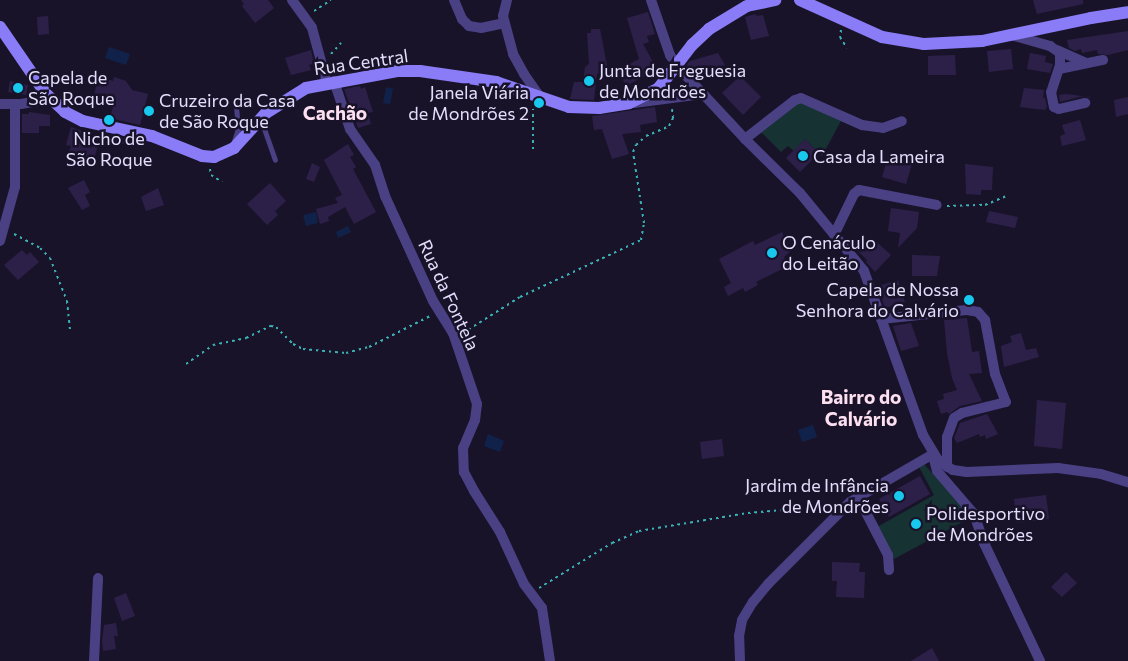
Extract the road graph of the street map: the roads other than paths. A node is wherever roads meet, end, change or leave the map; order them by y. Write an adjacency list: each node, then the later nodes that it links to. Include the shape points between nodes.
1 (292, 0): 17 (street, Rua da Fontela, via 312,28)
2 (454, 0): 9 (street, via 462,19 469,26 478,28)
3 (506, 0): 9 (street)
4 (651, 0): 15 (street)
5 (776, 0): 7 (main road)
6 (800, 0): 11 (main road, via 882,36 917,44 956,44)
7 (751, 2): 15 (main road, Rua Central, via 704,33)
8 (1126, 14): 11 (main road)
9 (504, 23): 19 (street, via 516,60)
10 (0, 27): 20 (main road)
11 (1011, 35): 12 (street)
12 (1057, 50): 14 (street); 16 (street, via 1061,57)
13 (1104, 60): 14 (street)
14 (1086, 63): 16 (street)
15 (677, 66): 18 (street); 25 (main road, Rua Central, via 653,92)
16 (1059, 69): 21 (street, via 1051,92 1054,107)
17 (330, 82): 19 (main road, Rua Central, via 412,70 496,82); 26 (main road, Rua Central, via 301,91); 42 (street, Rua da Fontela, via 350,129 375,165 385,196 439,312 455,338 477,404 475,420 463,448 464,472 500,532 524,584 543,611)
18 (702, 94): 25 (street); 28 (street)
19 (538, 97): 25 (main road, Rua Central, via 576,108)
20 (50, 99): 23 (street); 29 (main road, via 83,121 152,136 210,157)
21 (1085, 103)
22 (0, 104): 23 (street)
23 (15, 104): 33 (street, via 15,188)
24 (236, 104): 29 (lane, via 238,129)
25 (616, 106)
26 (260, 119): 29 (main road, Rua Central); 30 (lane)
27 (902, 121): 28 (street, via 883,128 862,125 801,98)
28 (745, 139): 32 (street, via 800,193)
29 (230, 151)
30 (276, 160)
31 (937, 205): 32 (street, via 859,190)
32 (834, 234): 34 (street, via 866,276)
33 (0, 241)
34 (881, 319): 35 (street, via 923,435); 36 (street, via 971,310 985,320 995,374 1006,402 954,418 947,437)
35 (933, 454): 36 (street); 38 (street); 44 (street, via 936,469 974,514 984,543)
36 (947, 467): 37 (street, via 974,473 1067,468)
37 (1128, 482)
38 (858, 497): 39 (street, via 888,556); 43 (street, via 753,602 740,625)
39 (890, 570)
40 (98, 578): 41 (street)
41 (94, 661)
42 (550, 661)
43 (740, 661)
44 (1040, 661)

